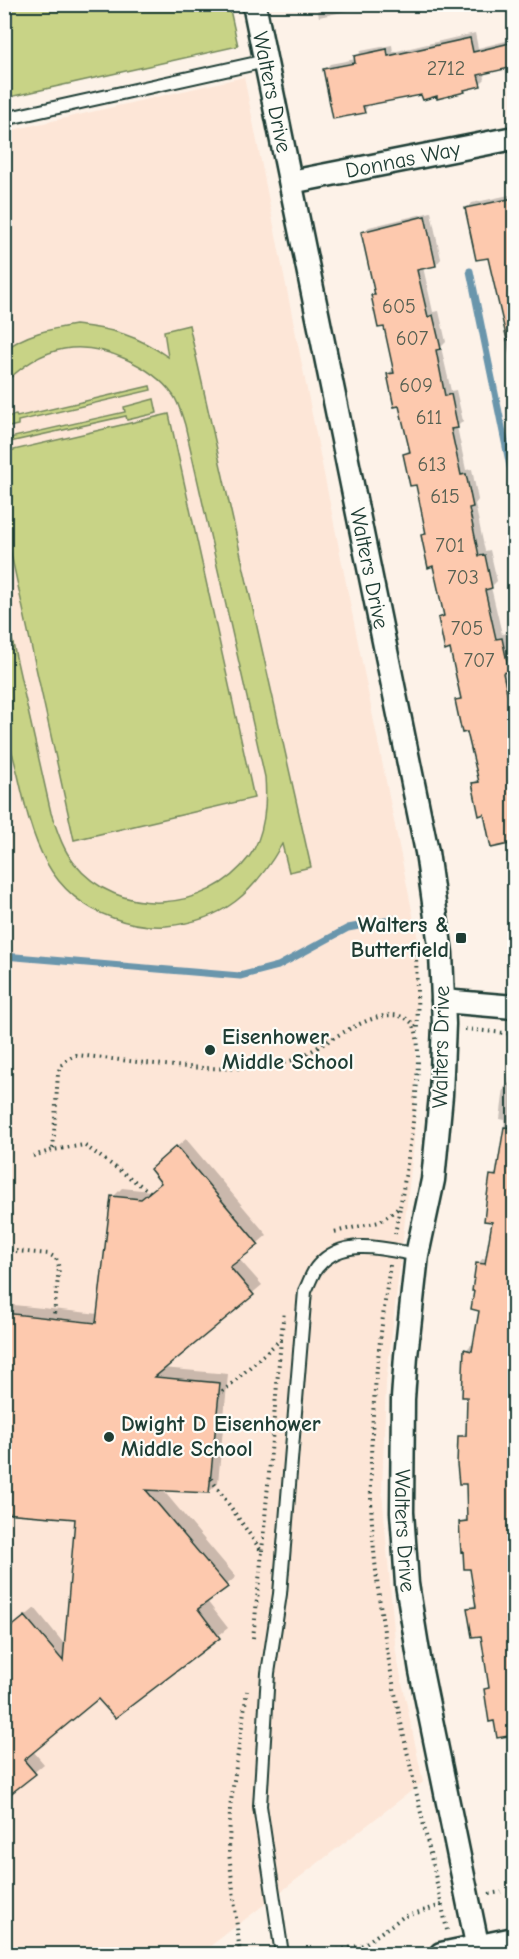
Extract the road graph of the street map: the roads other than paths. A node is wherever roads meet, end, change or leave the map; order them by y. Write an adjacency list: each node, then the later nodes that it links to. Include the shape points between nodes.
1 (255, 4): 2 (street, Walters Drive)
2 (266, 61): 3 (lane); 5 (street, Walters Drive)
3 (4, 119)
4 (514, 138): 5 (street, Donnas Way)
5 (291, 182): 6 (street, Walters Drive, via 427,852 440,943)
6 (443, 1001): 7 (street); 8 (street, Walters Drive, via 439,1128)
7 (514, 1007)
8 (417, 1255): 10 (street, Walters Drive, via 403,1399 402,1512 407,1584); 11 (lane, via 360,1246 338,1252 318,1266 305,1292 280,1594 268,1673 261,1806)
9 (514, 1939): 10 (street)
10 (478, 1951): 12 (street)
11 (282, 1954)
12 (441, 1954)

